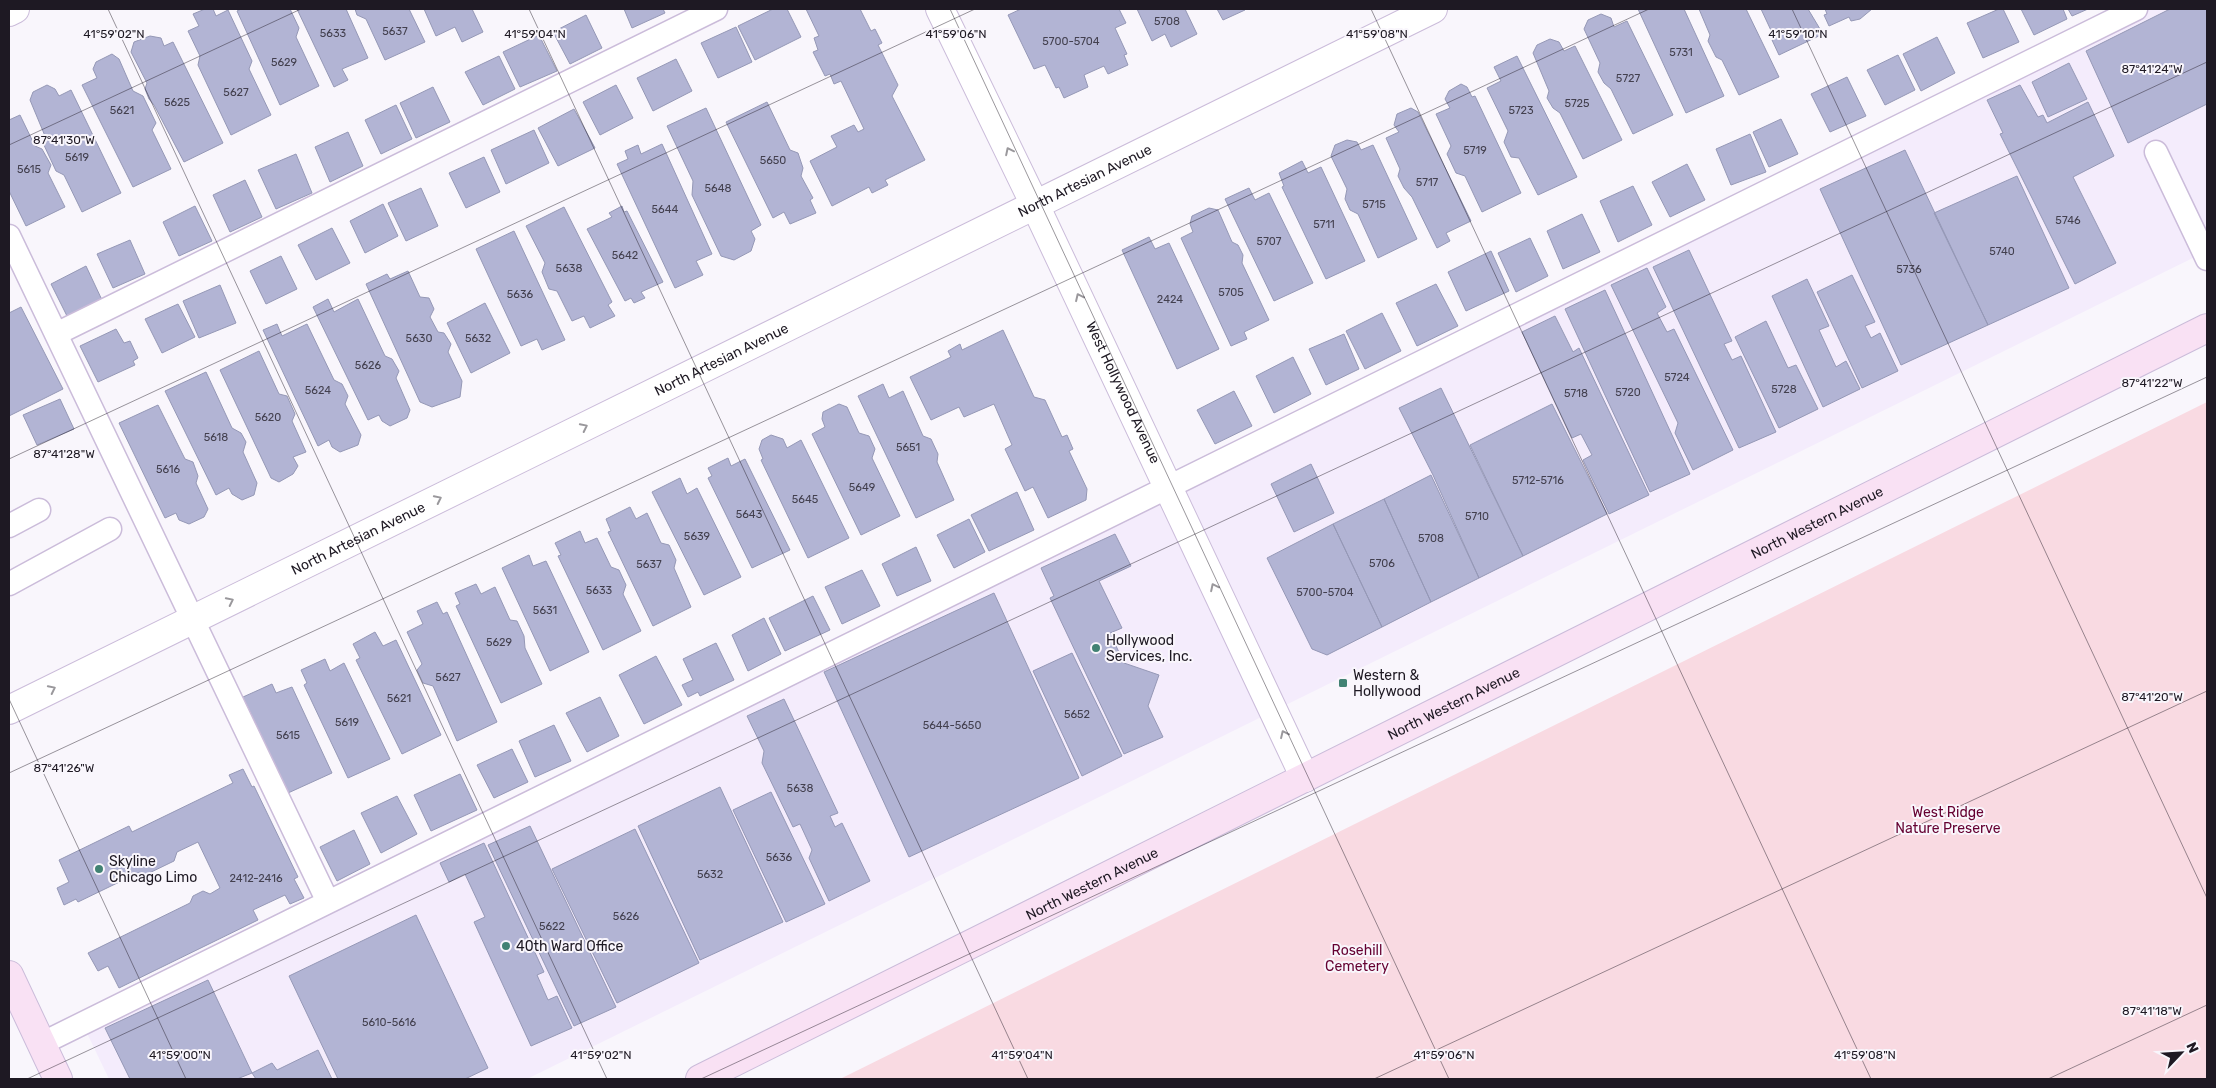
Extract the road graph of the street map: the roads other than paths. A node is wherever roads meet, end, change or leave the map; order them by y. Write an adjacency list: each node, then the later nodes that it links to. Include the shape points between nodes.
1 (15, 9): 6 (street)
2 (716, 9): 12 (lane)
3 (940, 9): 8 (street, West Hollywood Avenue, one-way to 3)
4 (1433, 9): 8 (street, North Artesian Avenue)
5 (2136, 9): 13 (lane)
6 (9, 12)
7 (2156, 152): 10 (lane)
8 (1036, 204): 13 (street, West Hollywood Avenue, one-way to 8); 18 (street, North Artesian Avenue, one-way to 8)
9 (9, 236): 12 (lane)
10 (2207, 259)
11 (2207, 328): 20 (main road, North Western Avenue)
12 (56, 334): 18 (lane)
13 (1167, 488): 20 (street, West Hollywood Avenue, one-way to 13); 21 (lane)
14 (40, 510): 15 (lane)
15 (9, 526)
16 (110, 529): 17 (lane)
17 (9, 584)
18 (193, 620): 19 (street, North Artesian Avenue, one-way to 18); 21 (lane)
19 (9, 710)
20 (1305, 778): 25 (main road, North Western Avenue)
21 (328, 902): 23 (lane)
22 (9, 974): 23 (main road)
23 (41, 1044): 24 (main road)
24 (58, 1079)
25 (700, 1079)

